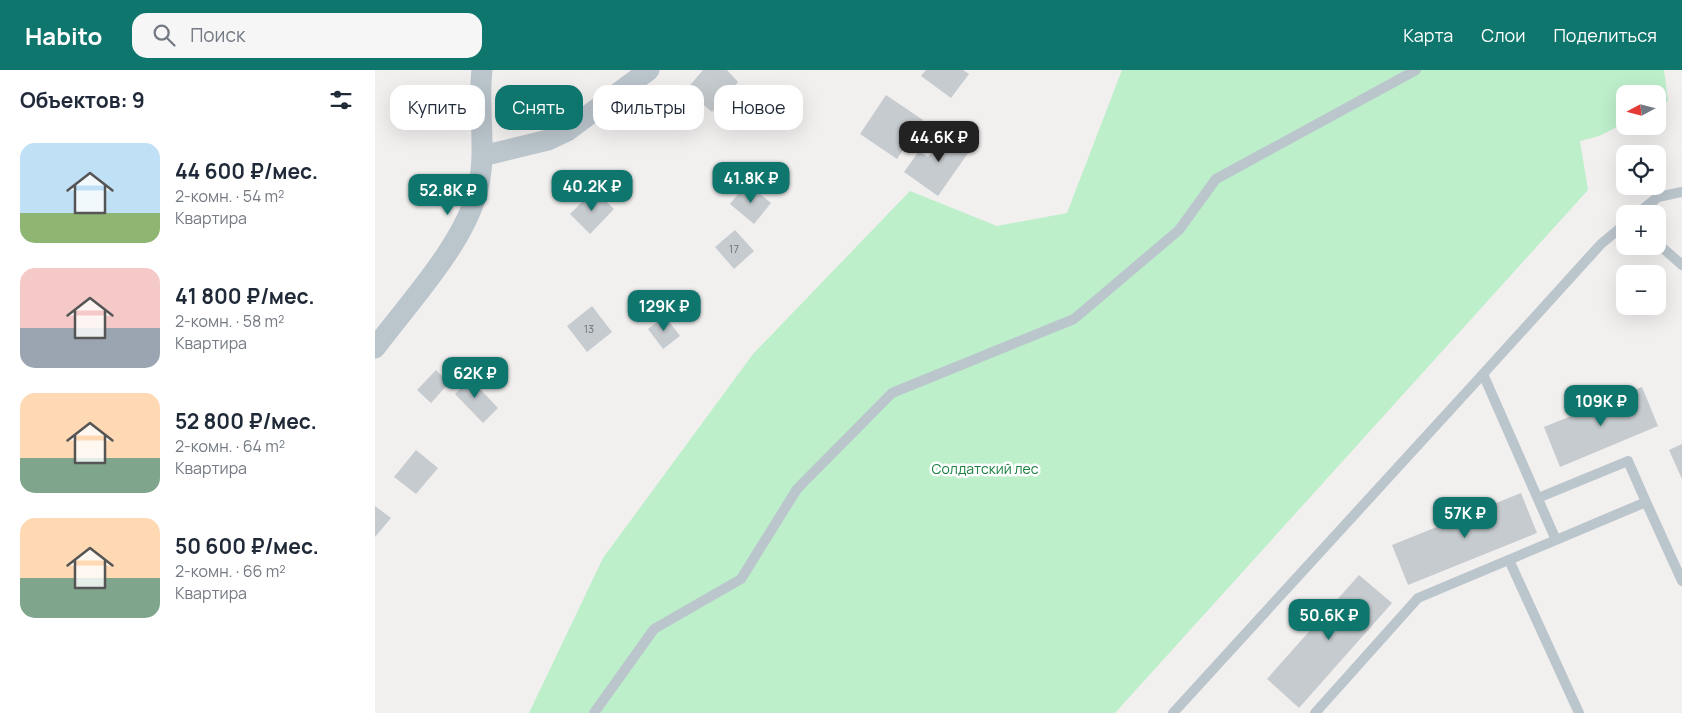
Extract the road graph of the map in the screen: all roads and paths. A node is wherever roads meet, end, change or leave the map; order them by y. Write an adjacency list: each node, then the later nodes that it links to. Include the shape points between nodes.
1 (482, 70): 4 (street)
2 (649, 70): 4 (street, via 567,131 548,140)
3 (1416, 70): 17 (lane, via 1216,180 1179,230 1074,319 892,393 797,489 741,579 654,629)
4 (482, 156): 10 (street, via 477,192 464,225 443,259)
5 (1682, 192): 6 (lane, via 1658,197)
6 (1648, 205)
7 (1616, 232): 11 (lane)
8 (1666, 251): 9 (lane)
9 (1682, 265)
10 (375, 348)
11 (1483, 374): 12 (lane); 18 (lane)
12 (1538, 498): 13 (lane, via 1628,461); 14 (lane)
13 (1646, 502): 14 (lane); 16 (lane)
14 (1556, 540): 15 (lane)
15 (1509, 560): 19 (lane, via 1418,598); 20 (lane)
16 (1682, 581)
17 (594, 713)
18 (1173, 713)
19 (1315, 713)
20 (1579, 713)

